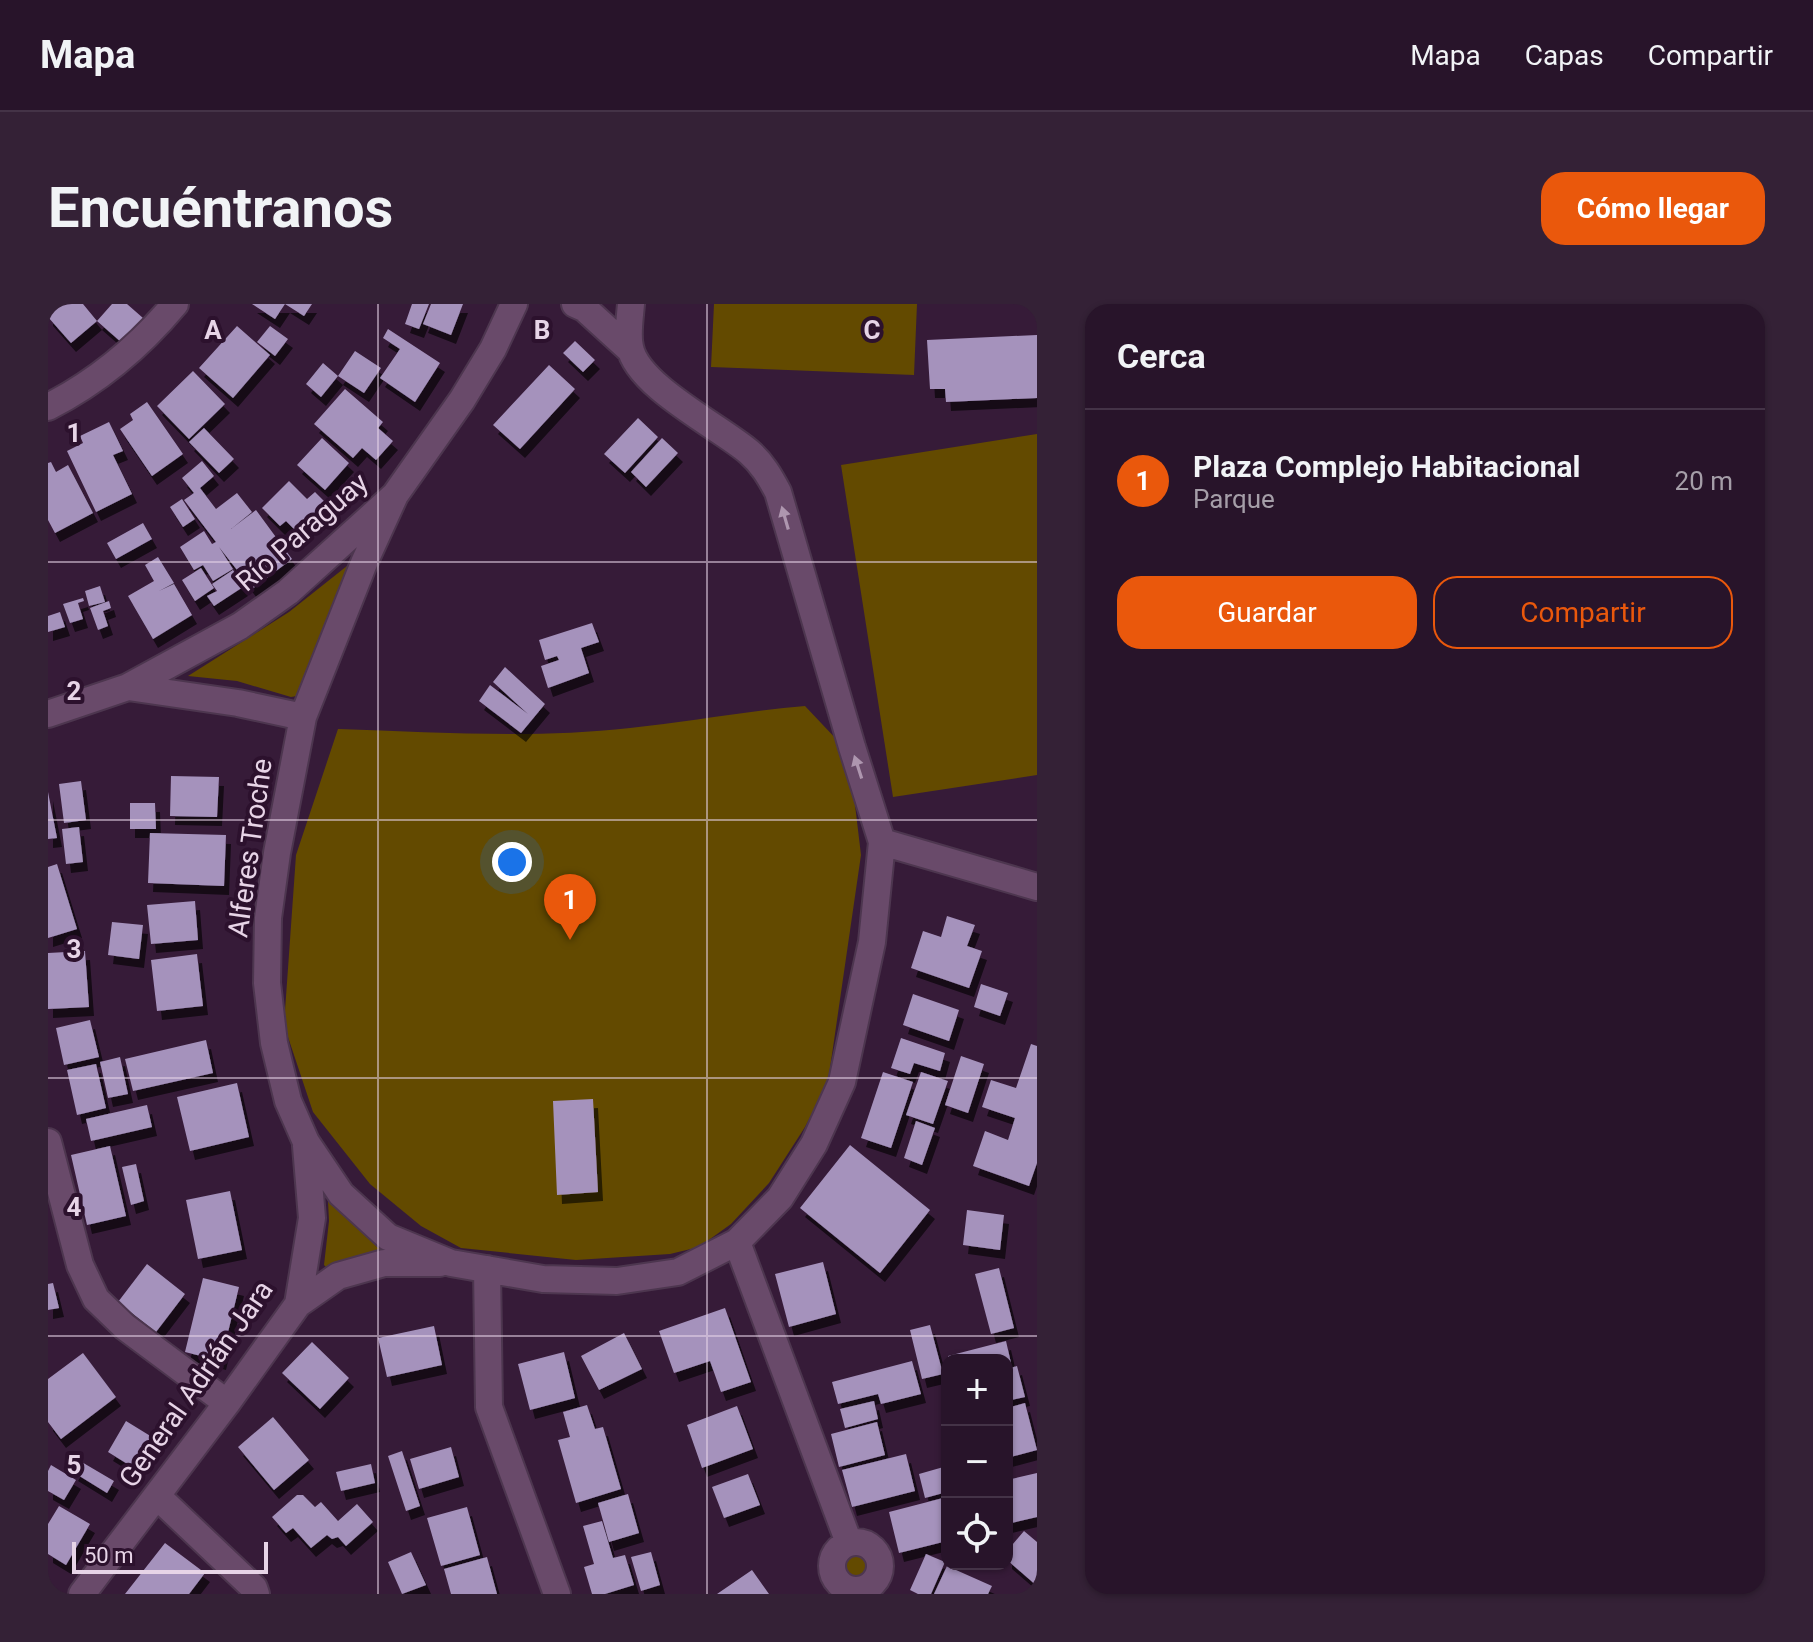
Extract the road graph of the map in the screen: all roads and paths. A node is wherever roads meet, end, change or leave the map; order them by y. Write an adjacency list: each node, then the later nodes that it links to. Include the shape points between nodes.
1 (175, 304): 6 (street, via 149,335 100,375)
2 (514, 304): 7 (street, Río Paraguay, via 486,362)
3 (575, 304): 5 (street)
4 (631, 304): 5 (street)
5 (629, 349): 11 (street, one-way to 5, via 768,472 750,452 661,390)
6 (48, 407)
7 (395, 495): 8 (street, Río Paraguay, via 288,592 240,626); 10 (street, Alferes Troche)
8 (128, 687): 9 (street, Río Paraguay); 10 (street)
9 (48, 714)
10 (303, 717): 14 (street, Alferes Troche, via 268,918 267,983 284,1086)
11 (882, 842): 12 (street); 15 (street, Alferes Troche, via 872,942 842,1082 814,1144 780,1198)
12 (1037, 887)
13 (48, 1142): 19 (street, via 80,1265 96,1299)
14 (306, 1142): 16 (street, Alferes Troche, via 341,1194 388,1237); 18 (street, General Adrián Jara, via 312,1218)
15 (737, 1242): 17 (street, Alferes Troche, via 678,1272 617,1281 543,1279); 21 (street)
16 (451, 1263): 17 (street, Alferes Troche); 18 (street, via 384,1263 338,1276)
17 (487, 1269): 24 (street, via 489,1407)
18 (298, 1304): 19 (street, General Adrián Jara)
19 (227, 1403): 20 (street, General Adrián Jara)
20 (157, 1496): 22 (street, General Adrián Jara); 23 (street)
21 (849, 1543)
22 (82, 1594)
23 (256, 1594)
24 (557, 1594)

